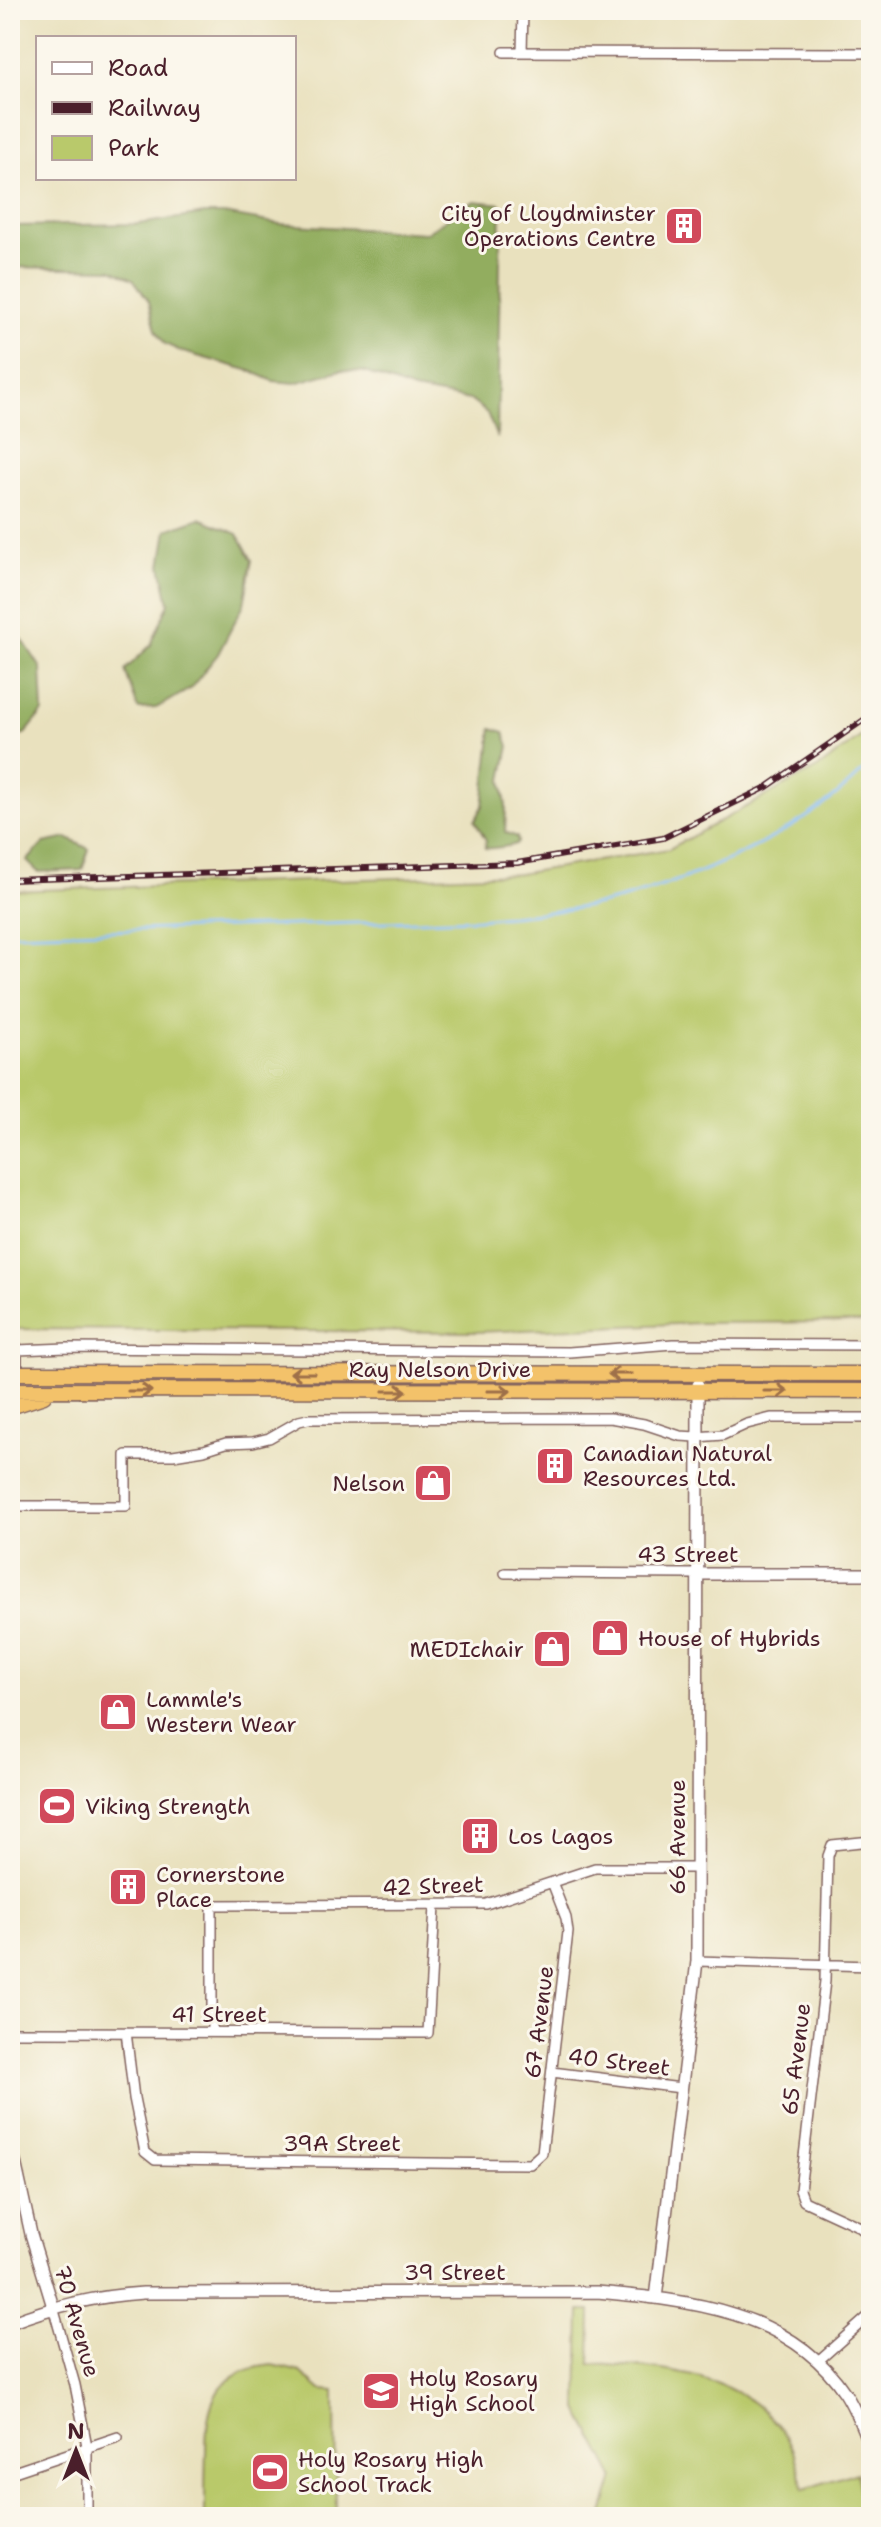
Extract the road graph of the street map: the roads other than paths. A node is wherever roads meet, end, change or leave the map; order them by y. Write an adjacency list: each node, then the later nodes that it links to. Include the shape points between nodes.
1 (523, 10): 3 (street)
2 (504, 52): 3 (street)
3 (522, 52): 4 (street)
4 (871, 53)
5 (871, 1345): 6 (street, via 673,1344 569,1352 17,1350)
6 (14, 1373): 7 (highway, Ray Nelson Drive, one-way to 6)
7 (698, 1374): 8 (highway, Ray Nelson Drive); 11 (street, 66 Avenue)
8 (871, 1374)
9 (10, 1390): 10 (highway, Ray Nelson Drive)
10 (62, 1391): 11 (highway, Ray Nelson Drive, one-way to 11); 13 (highway)
11 (698, 1391): 12 (highway, Ray Nelson Drive, one-way to 12); 15 (street, 66 Avenue)
12 (871, 1391)
13 (10, 1407)
14 (871, 1418): 15 (street, via 771,1418 723,1435)
15 (696, 1437): 16 (street, via 610,1418 308,1419 253,1442 173,1455 126,1455 126,1506); 18 (street, 66 Avenue)
16 (10, 1506)
17 (505, 1573): 18 (street, 43 Street)
18 (697, 1574): 19 (street, 43 Street); 21 (street, 66 Avenue)
19 (871, 1574)
20 (871, 1841): 25 (street, 65 Avenue, via 832,1845 828,1856)
21 (696, 1868): 22 (street, 42 Street, via 595,1868); 24 (street, 66 Avenue)
22 (552, 1882): 23 (street, 42 Street, via 486,1904); 30 (street, 67 Avenue, via 568,1932)
23 (435, 1906): 27 (street, 41 Street, via 428,2033); 27 (street, 42 Street, via 212,1905)
24 (697, 1961): 25 (street); 31 (street, 66 Avenue)
25 (826, 1966): 26 (street); 34 (street, 65 Avenue, via 800,2190 804,2201)
26 (871, 1966)
27 (212, 2031): 29 (street, 41 Street)
28 (10, 2032): 29 (street, 41 Street)
29 (126, 2032): 33 (street, 39A Street, via 145,2152 155,2160)
30 (552, 2072): 31 (street, 40 Street); 33 (street, 67 Avenue, via 542,2153)
31 (681, 2088): 35 (street, 66 Avenue)
32 (10, 2139): 36 (street, 70 Avenue)
33 (530, 2164)
34 (871, 2236)
35 (656, 2298): 36 (street, 39 Street, via 597,2292 158,2292); 39 (street, 39 Street, via 727,2310 758,2322)
36 (53, 2307): 38 (street, 39 Street); 41 (street, 70 Avenue)
37 (871, 2314): 39 (street)
38 (10, 2323)
39 (818, 2361): 42 (street, via 844,2392)
40 (118, 2437): 41 (street)
41 (87, 2446): 43 (street); 44 (street, 70 Avenue)
42 (871, 2449)
43 (11, 2473)
44 (87, 2517)

